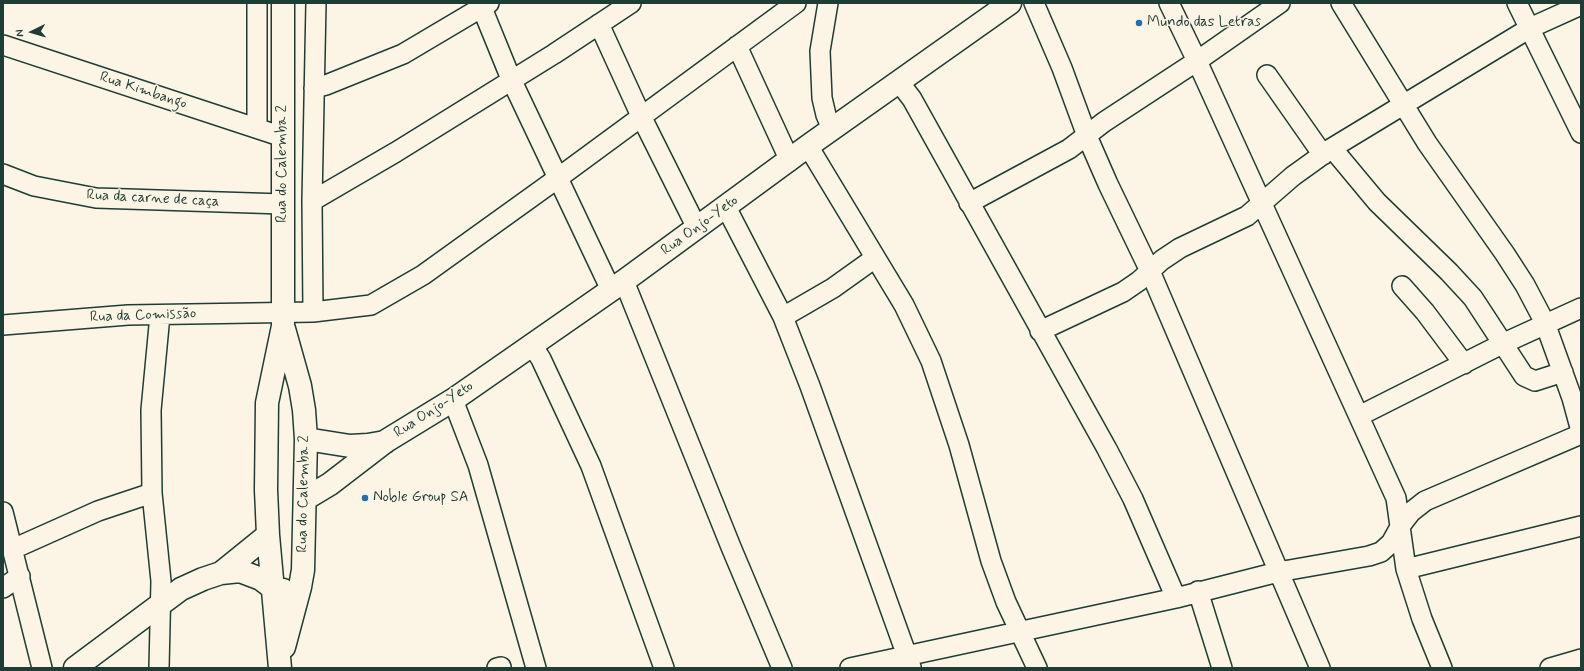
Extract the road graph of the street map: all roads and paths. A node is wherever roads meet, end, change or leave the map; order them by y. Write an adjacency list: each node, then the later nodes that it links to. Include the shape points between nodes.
1 (257, 3): 27 (street)
2 (283, 3): 31 (main road, Rua do Calemba 2)
3 (316, 3): 23 (street)
4 (631, 3): 15 (street)
5 (796, 3): 18 (street, Rua da Comissão)
6 (828, 3): 28 (street, via 820,51 822,98)
7 (1010, 3): 22 (main road, Rua Onjo-Yeto)
8 (1034, 3): 30 (street)
9 (1168, 3): 19 (street)
10 (1280, 3): 19 (street)
11 (1341, 3): 24 (street)
12 (1517, 3): 16 (street)
13 (483, 5): 21 (street); 23 (street, via 403,54)
14 (1581, 5): 16 (street)
15 (599, 24): 21 (street); 26 (street)
16 (1530, 28): 24 (street); 25 (street)
17 (3, 45): 27 (street, Rua Kimbango)
18 (737, 46): 26 (street, Rua da Comissão); 34 (street)
19 (1197, 61): 30 (street); 40 (street)
20 (1267, 75): 33 (street)
21 (511, 79): 36 (street); 37 (street, via 396,152)
22 (899, 82): 28 (main road, Rua Onjo-Yeto); 38 (street, via 912,98)
23 (314, 88): 37 (street)
24 (1405, 105): 33 (street); 52 (street, via 1525,285)
25 (1577, 114): 29 (street)
26 (641, 116): 36 (street, Rua da Comissão); 42 (street)
27 (257, 128): 31 (street, Rua Kimbango)
28 (832, 129): 32 (main road, Rua Onjo-Yeto)
29 (1581, 133)
30 (1087, 136): 38 (street, via 1048,162); 44 (street)
31 (283, 137): 39 (main road, Rua do Calemba 2)
32 (808, 146): 34 (main road, Rua Onjo-Yeto); 43 (street)
33 (1327, 151): 40 (street, via 1288,180); 55 (street, via 1473,298)
34 (790, 161): 41 (main road, Rua Onjo-Yeto)
35 (3, 174): 39 (street, Rua da carne de caça, via 34,186 96,198)
36 (558, 178): 45 (street); 48 (street, Rua da Comissão, via 423,275 371,305)
37 (312, 201): 48 (street)
38 (969, 203): 54 (street)
39 (283, 204): 51 (main road, Rua do Calemba 2)
40 (1262, 204): 44 (street, via 1247,216 1180,248); 62 (street)
41 (726, 207): 42 (main road, Rua Onjo-Yeto); 50 (street)
42 (697, 228): 45 (main road, Rua Onjo-Yeto)
43 (875, 258): 50 (street, via 833,288); 84 (street, via 904,305 931,361 959,445 991,561 1006,602)
44 (1150, 271): 54 (street, via 1123,292); 75 (street)
45 (618, 286): 56 (main road, Rua Onjo-Yeto); 93 (street)
46 (1402, 286): 57 (street)
47 (1581, 308): 52 (street)
48 (313, 312): 51 (street, Rua da Comissão)
49 (160, 315): 51 (street, Rua da Comissão); 53 (street, Rua da Comissão); 67 (street, via 151,410)
50 (782, 317): 86 (street, via 810,386)
51 (283, 319): 59 (main road, Rua do Calemba 2); 61 (main road, Rua do Calemba 2)
52 (1545, 323): 55 (street); 58 (street)
53 (3, 325)
54 (1040, 331): 82 (street, via 1133,498)
55 (1502, 344): 57 (street); 58 (street, via 1526,379 1535,381)
56 (532, 345): 60 (main road, Rua Onjo-Yeto); 92 (street, via 542,359 591,466)
57 (1464, 364): 62 (street)
58 (1563, 372): 63 (street)
59 (302, 400): 61 (main road, via 286,398); 65 (main road, Rua do Calemba 2)
60 (453, 400): 66 (main road, Rua Onjo-Yeto); 91 (street, via 478,465)
61 (267, 404): 72 (main road, Rua do Calemba 2)
62 (1359, 416): 70 (street, via 1396,498)
63 (1581, 431)
64 (1581, 434): 70 (street, via 1425,501 1411,512)
65 (306, 439): 66 (main road, via 350,446); 68 (main road, Rua do Calemba 2)
66 (386, 441): 68 (main road, via 345,474)
67 (152, 494): 73 (street, via 98,511); 83 (street)
68 (305, 499): 78 (main road, Rua do Calemba 2, via 303,570)
69 (3, 512): 73 (street)
70 (1401, 525): 74 (street); 75 (street, via 1391,543 1381,552)
71 (1581, 526): 74 (street)
72 (268, 535): 76 (main road); 80 (main road, Rua do Calemba 2)
73 (13, 549): 77 (street)
74 (1406, 569): 98 (street, via 1422,619)
75 (1278, 572): 81 (street); 97 (street)
76 (221, 573): 80 (main road, via 240,571 261,579); 83 (main road, via 180,589)
77 (20, 576): 79 (street); 88 (street)
78 (300, 587): 80 (main road, via 287,590); 87 (main road, Rua do Calemba 2)
79 (3, 588)
80 (274, 588): 87 (main road, Rua do Calemba 2)
81 (1198, 592): 82 (street); 96 (street)
82 (1176, 598): 84 (street)
83 (161, 603): 89 (main road); 90 (street)
84 (1022, 632): 86 (street); 95 (street)
85 (1581, 659): 99 (street)
86 (909, 662): 94 (street)
87 (280, 665)
88 (42, 668)
89 (75, 668)
90 (159, 668)
91 (536, 668)
92 (664, 668)
93 (782, 668)
94 (850, 668)
95 (1037, 668)
96 (1222, 668)
97 (1320, 668)
98 (1442, 668)
99 (1550, 668)

